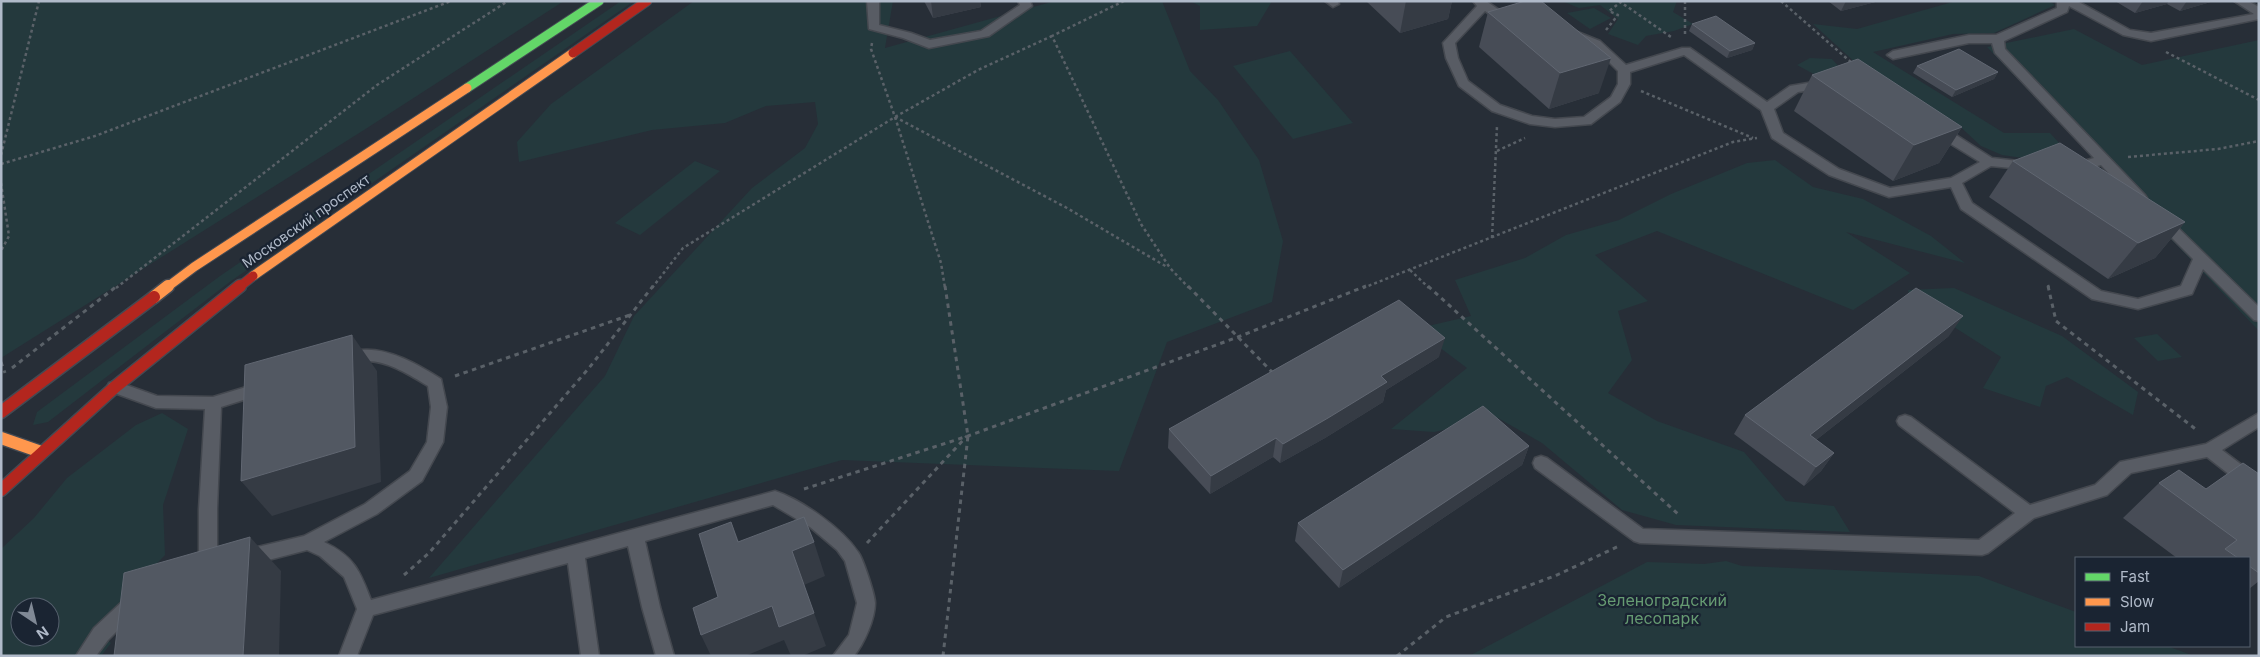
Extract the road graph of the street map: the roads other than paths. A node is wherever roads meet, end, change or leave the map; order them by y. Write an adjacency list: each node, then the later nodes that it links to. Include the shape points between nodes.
1 (599, 1): 29 (main road, Московский проспект, via 194,267)
2 (647, 1): 27 (main road, Московский проспект, via 235,289)
3 (874, 1): 4 (lane, via 873,27 929,44 985,34 1026,6)
4 (1024, 1)
5 (2063, 1): 12 (lane, via 2063,10)
6 (2068, 1): 9 (lane, via 2127,33 2151,37)
7 (2239, 1): 9 (lane)
8 (1481, 4): 10 (lane, via 1503,19); 14 (lane, via 1449,43 1463,83 1496,108 1530,120 1555,123 1587,121 1616,99 1624,84)
9 (2259, 14)
10 (1520, 21)
11 (1555, 26): 14 (lane, via 1596,43)
12 (1998, 39): 13 (lane, via 1969,39); 18 (lane, via 1999,50)
13 (1893, 55)
14 (1624, 70): 16 (lane, via 1685,50)
15 (1843, 84): 16 (lane, via 1834,82 1794,89)
16 (1767, 108): 22 (lane, via 1777,135 1834,172 1889,193)
17 (1933, 119): 19 (lane, via 1951,138)
18 (2102, 160): 21 (lane, via 2070,170); 23 (lane)
19 (1989, 162): 20 (lane); 22 (lane)
20 (2043, 167)
21 (2061, 169)
22 (1955, 182): 23 (lane, via 1966,206 2097,295 2138,304 2187,290)
23 (2200, 258): 24 (lane)
24 (2259, 316)
25 (333, 363): 40 (lane, via 366,355 412,369 435,383 439,407 435,442 416,476 371,510)
26 (282, 381): 28 (lane)
27 (115, 387): 28 (lane, via 156,402); 34 (main road, Московский проспект)
28 (213, 403): 42 (lane)
29 (1, 412)
30 (2259, 419): 33 (lane)
31 (1905, 421): 38 (lane)
32 (1, 438): 34 (main road)
33 (2214, 447): 36 (lane); 38 (lane, via 2126,467 2101,490)
34 (41, 452): 37 (main road, Московский проспект)
35 (1541, 463): 38 (lane, via 1640,536 1982,548)
36 (2259, 488)
37 (1, 490)
38 (2028, 513)
39 (635, 536): 41 (lane); 49 (lane); 50 (lane, via 775,498 816,522 853,558 866,603 857,639)
40 (308, 542): 42 (lane); 45 (lane, via 326,551 351,572)
41 (576, 553): 45 (lane); 48 (lane)
42 (207, 567): 43 (lane)
43 (189, 572)
44 (148, 592): 46 (lane, via 101,634)
45 (366, 609): 47 (lane)
46 (85, 656)
47 (348, 656)
48 (590, 656)
49 (665, 656)
50 (842, 656)

